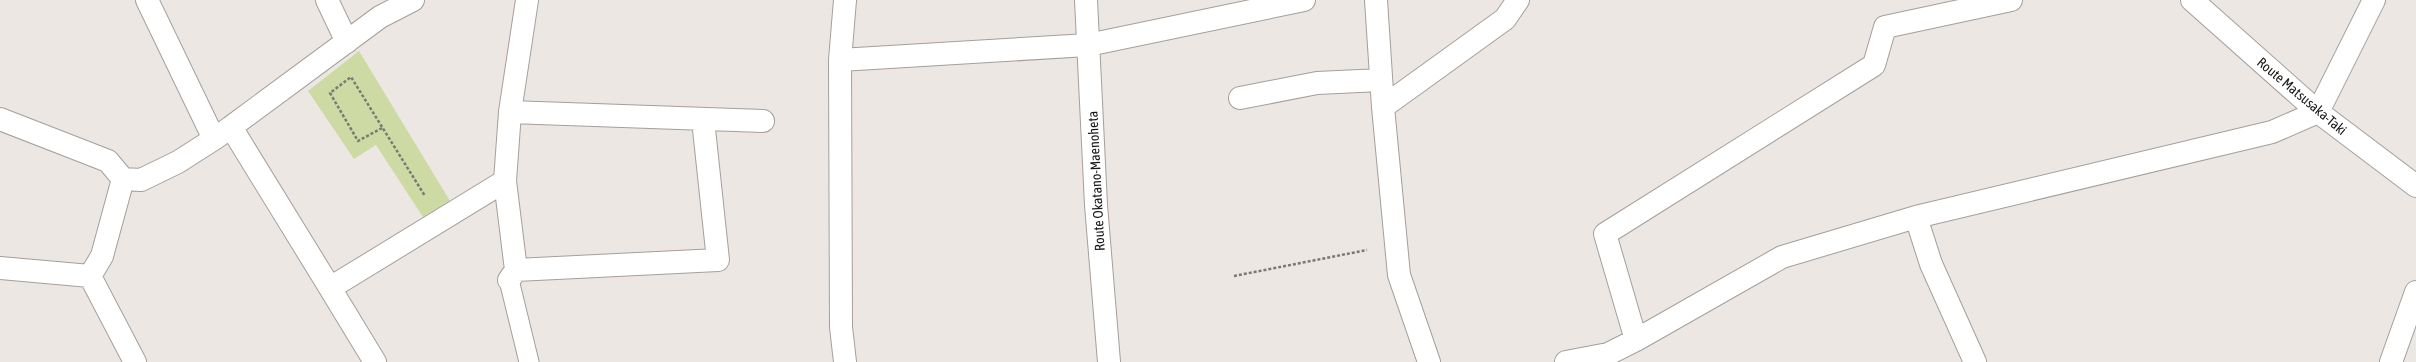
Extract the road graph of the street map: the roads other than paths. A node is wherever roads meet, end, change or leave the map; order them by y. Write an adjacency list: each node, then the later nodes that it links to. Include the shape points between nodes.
1 (146, 0): 24 (street)
2 (327, 0): 13 (street)
3 (413, 0): 13 (street, via 380,17)
4 (527, 0): 19 (street)
5 (845, 0): 15 (street)
6 (1086, 0): 14 (street, Route Okatano-Maenoheta)
7 (1304, 0): 14 (street)
8 (1376, 0): 16 (street)
9 (1518, 0): 18 (street, via 1505,19)
10 (2011, 0): 34 (street, via 1885,27 1874,64 1605,234)
11 (2192, 0): 20 (street, Route Matsusaka-Taki)
12 (2374, 0): 20 (street)
13 (347, 42): 24 (street)
14 (1088, 45): 15 (street); 39 (street, Route Okatano-Maenoheta, via 1096,206)
15 (840, 60): 38 (street, via 841,327)
16 (1381, 80): 17 (street, via 1317,83); 18 (street)
17 (1240, 98)
18 (1383, 107): 40 (street, via 1399,275)
19 (510, 112): 22 (street); 26 (street)
20 (2318, 112): 27 (street, Route Matsusaka-Taki); 28 (street, via 2272,132)
21 (0, 119): 25 (street, via 108,161)
22 (703, 120): 23 (street); 30 (street, via 718,260)
23 (763, 121)
24 (223, 133): 25 (street, via 178,162 141,180); 32 (street)
25 (122, 179): 31 (street, via 102,256)
26 (505, 181): 30 (street); 32 (street)
27 (2416, 186)
28 (1916, 217): 34 (street, via 1782,257); 42 (street, via 1931,264)
29 (0, 268): 31 (street)
30 (513, 275): 37 (lane)
31 (90, 276): 35 (street)
32 (330, 288): 36 (street)
33 (2416, 292): 43 (street)
34 (1636, 340): 41 (street, via 1608,354)
35 (135, 362)
36 (375, 362)
37 (530, 362)
38 (845, 362)
39 (1109, 362)
40 (1428, 362)
41 (1566, 362)
42 (1975, 362)
43 (2391, 362)

